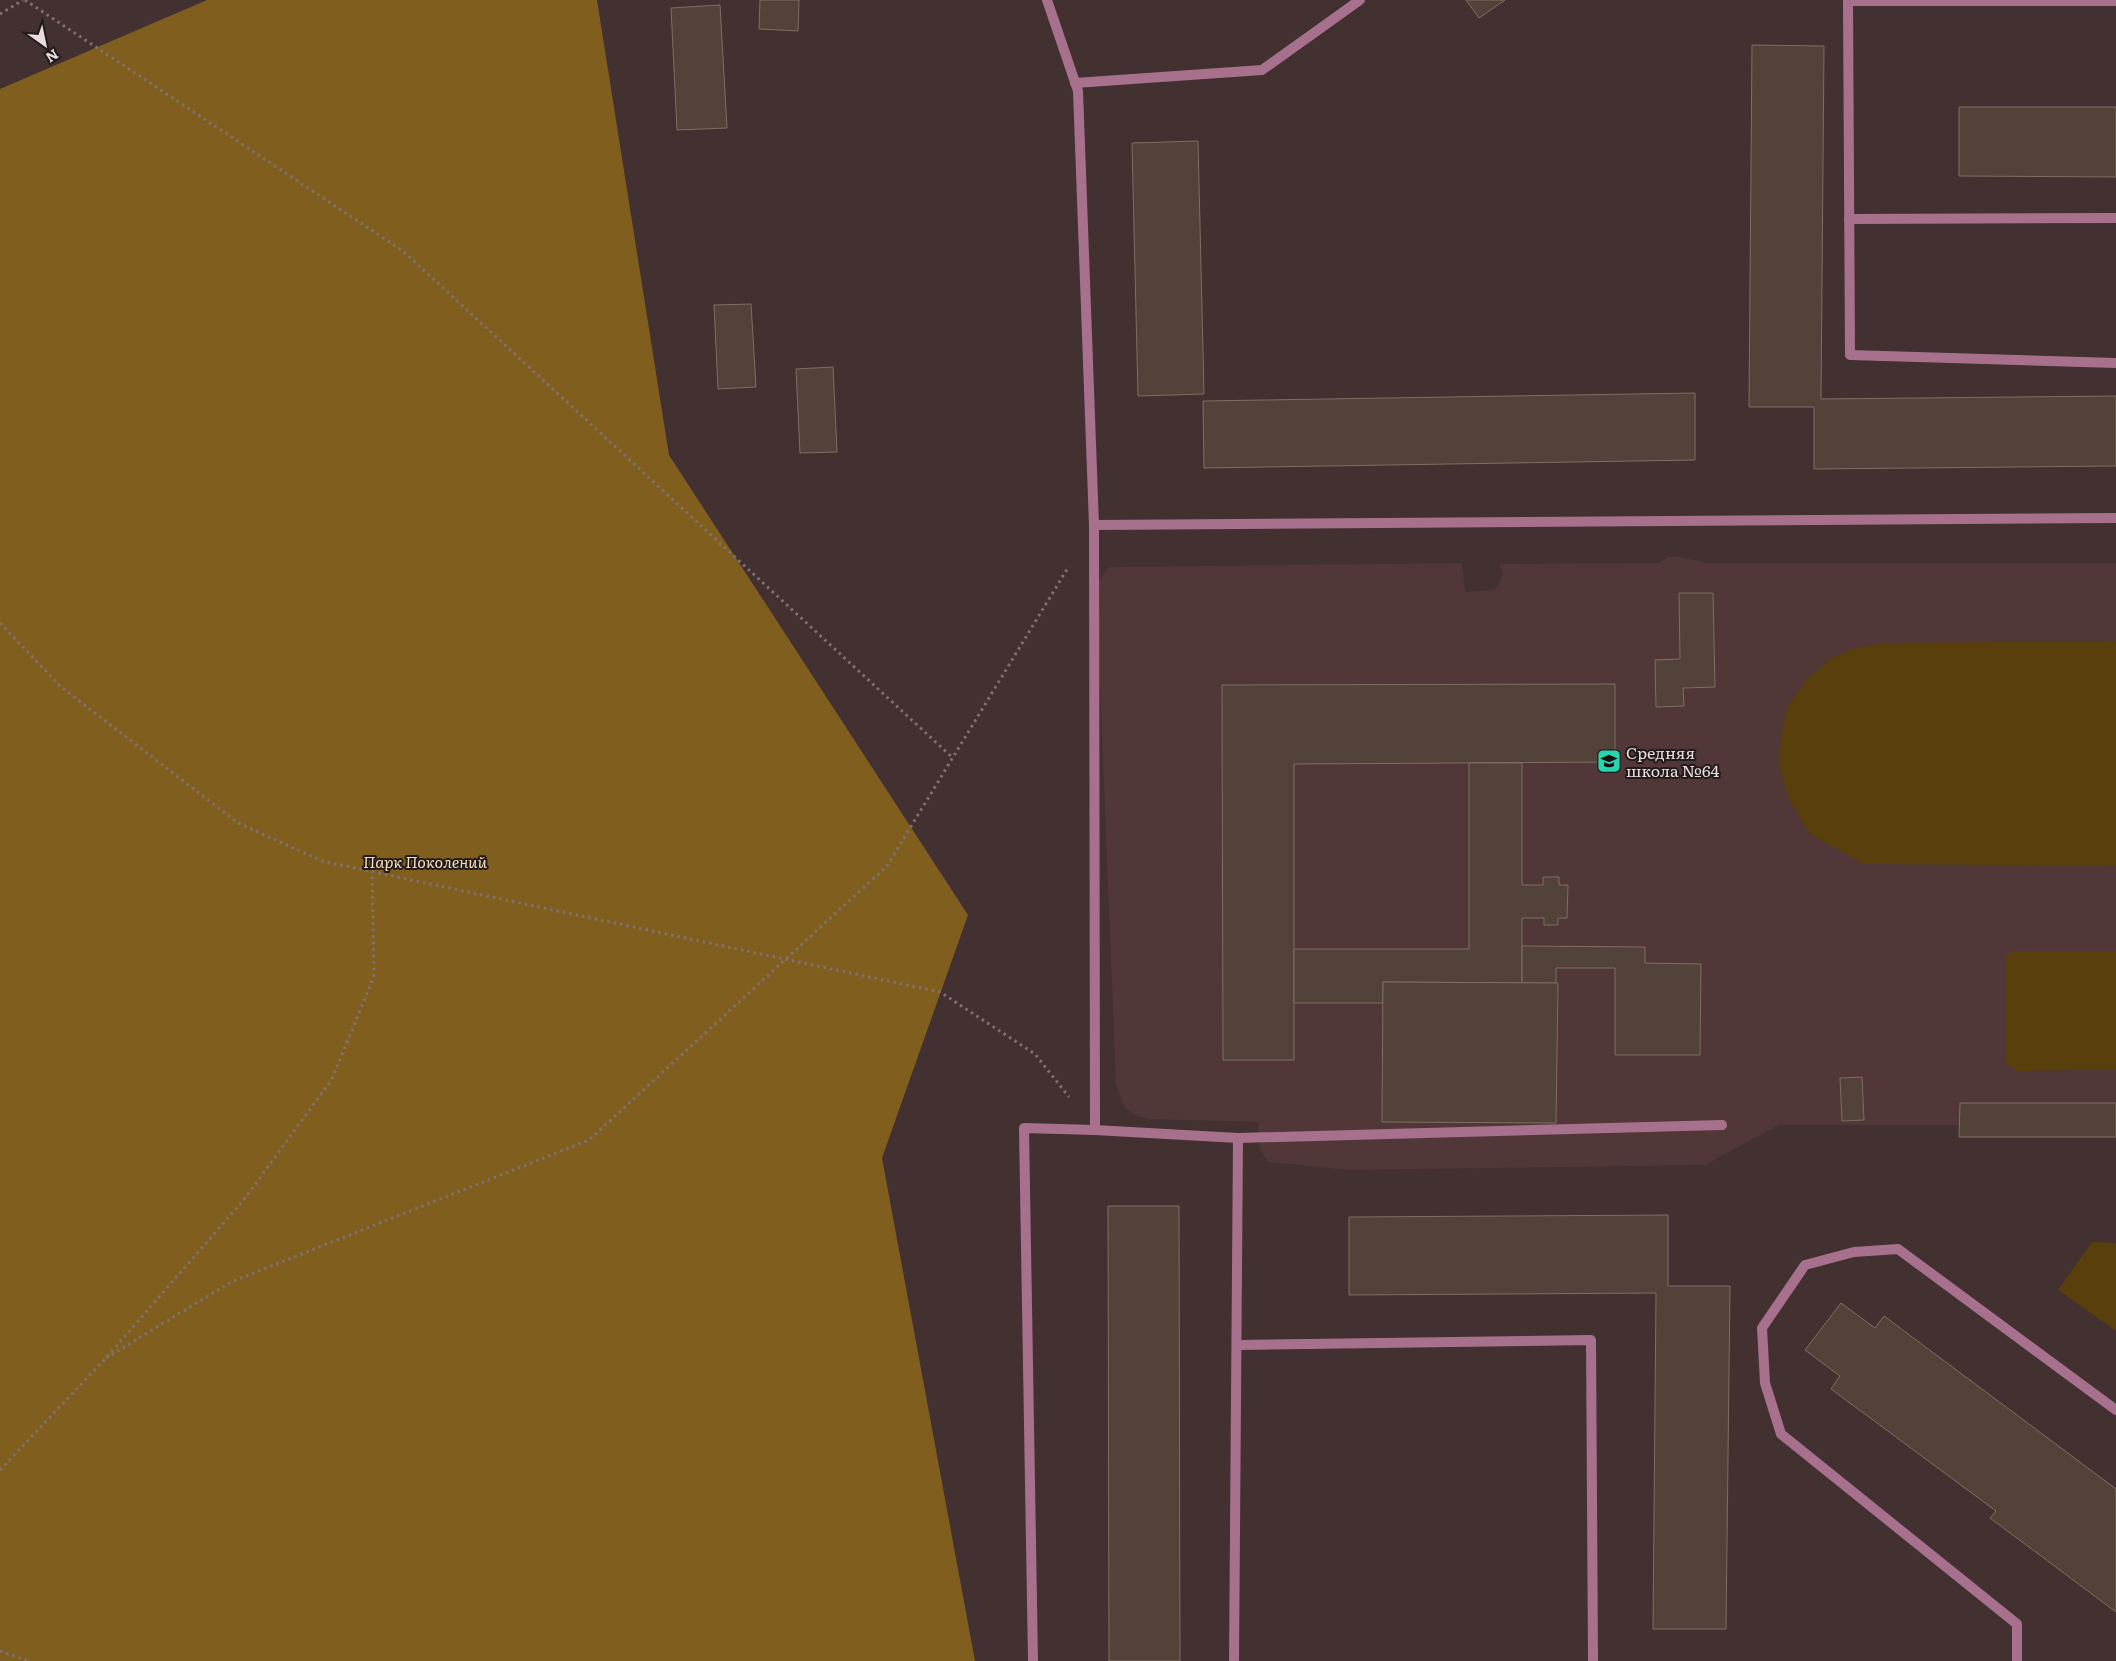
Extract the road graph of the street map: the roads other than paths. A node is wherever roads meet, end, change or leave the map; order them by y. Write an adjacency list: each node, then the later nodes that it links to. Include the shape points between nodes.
1 (1047, 0): 5 (street)
2 (1360, 0): 5 (street, via 1262,70)
3 (2116, 0): 4 (street)
4 (1848, 1): 7 (street)
5 (1075, 82): 10 (street, via 1078,91)
6 (2116, 218): 7 (street)
7 (1849, 219): 8 (street, via 1850,355)
8 (2116, 363)
9 (2116, 518): 10 (street)
10 (1094, 525): 12 (street)
11 (1722, 1125): 13 (street)
12 (1095, 1130): 13 (street); 16 (street, via 1024,1128)
13 (1238, 1138): 14 (street)
14 (1237, 1345): 17 (street); 18 (street, via 1591,1340)
15 (2116, 1410): 19 (street, via 1898,1249 1854,1252 1805,1265 1762,1328 1765,1383 1781,1434 2017,1624)
16 (1033, 1661)
17 (1234, 1661)
18 (1592, 1661)
19 (2017, 1661)

